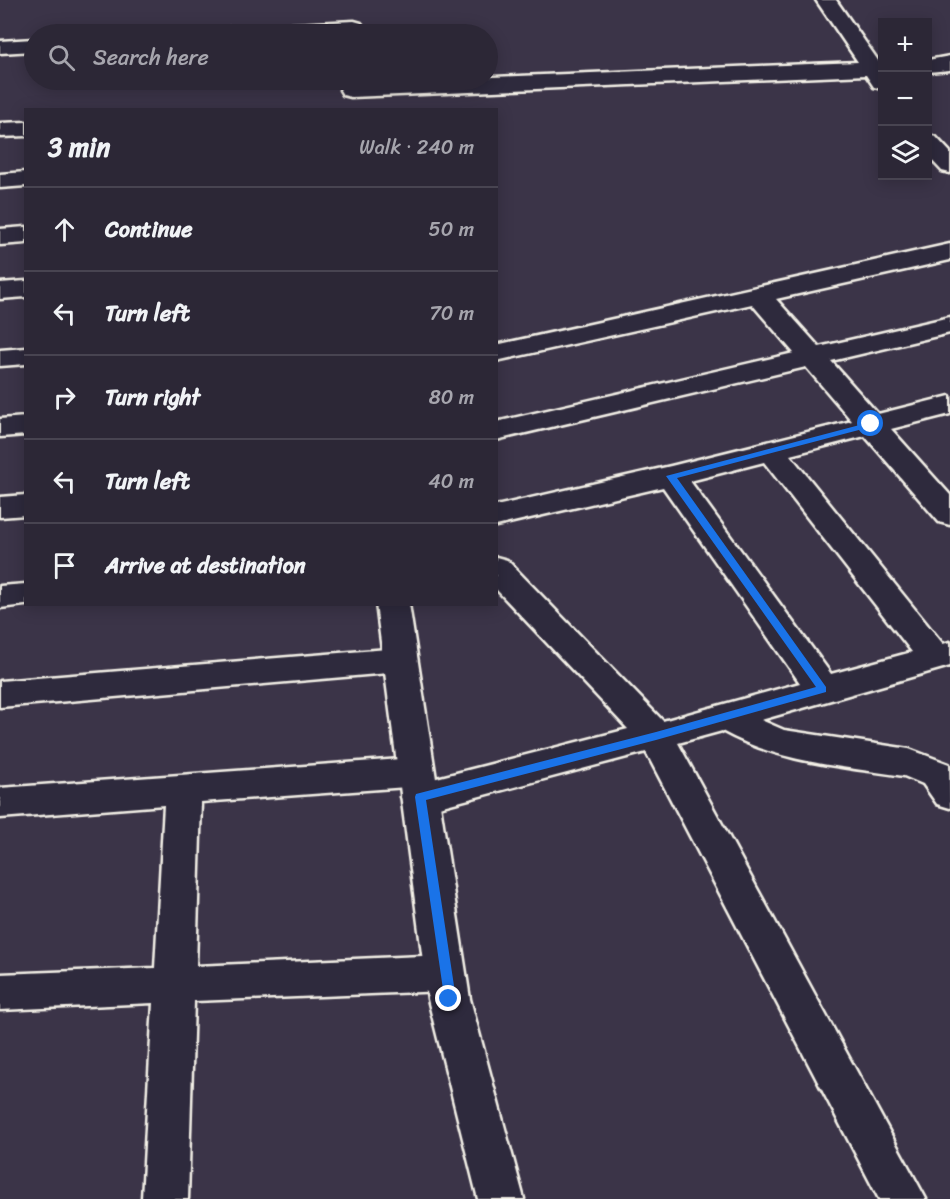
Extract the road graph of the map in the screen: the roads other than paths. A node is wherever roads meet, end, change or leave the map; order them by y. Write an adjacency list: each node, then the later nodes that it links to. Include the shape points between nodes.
1 (826, 0): 6 (street)
2 (24, 46): 3 (street)
3 (0, 47)
4 (950, 63): 5 (street)
5 (932, 65)
6 (878, 72)
7 (878, 73): 8 (street)
8 (350, 97)
9 (24, 129): 10 (street)
10 (0, 130)
11 (932, 147): 12 (street)
12 (950, 166)
13 (24, 179): 14 (street)
14 (0, 181)
15 (24, 235): 16 (street)
16 (0, 237)
17 (950, 252): 20 (street)
18 (24, 289): 19 (street)
19 (0, 291)
20 (758, 295): 22 (street); 24 (street)
21 (950, 325): 24 (street)
22 (498, 353)
23 (24, 356): 25 (street)
24 (813, 357): 27 (street); 30 (street)
25 (0, 358)
26 (950, 405): 27 (street)
27 (871, 424): 31 (street); 35 (street)
28 (24, 426): 29 (street)
29 (0, 428)
30 (498, 430)
31 (771, 450): 32 (street); 41 (street)
32 (671, 476): 36 (street); 43 (street)
33 (24, 505): 34 (street)
34 (0, 507)
35 (950, 515)
36 (498, 516)
37 (498, 570): 46 (street)
38 (24, 595): 39 (street)
39 (0, 597)
40 (392, 606): 42 (street)
41 (942, 656): 43 (street)
42 (400, 660): 44 (street); 47 (street)
43 (822, 689): 45 (street)
44 (0, 694)
45 (726, 717): 46 (street); 49 (street, via 781,742 909,763 936,774)
46 (656, 736): 47 (street); 56 (street)
47 (417, 785): 48 (street); 51 (street)
48 (183, 789): 50 (street); 52 (street)
49 (950, 794)
50 (0, 803)
51 (445, 973): 52 (street); 55 (street)
52 (174, 985): 53 (street); 54 (street)
53 (0, 992)
54 (165, 1199)
55 (501, 1199)
56 (903, 1199)

